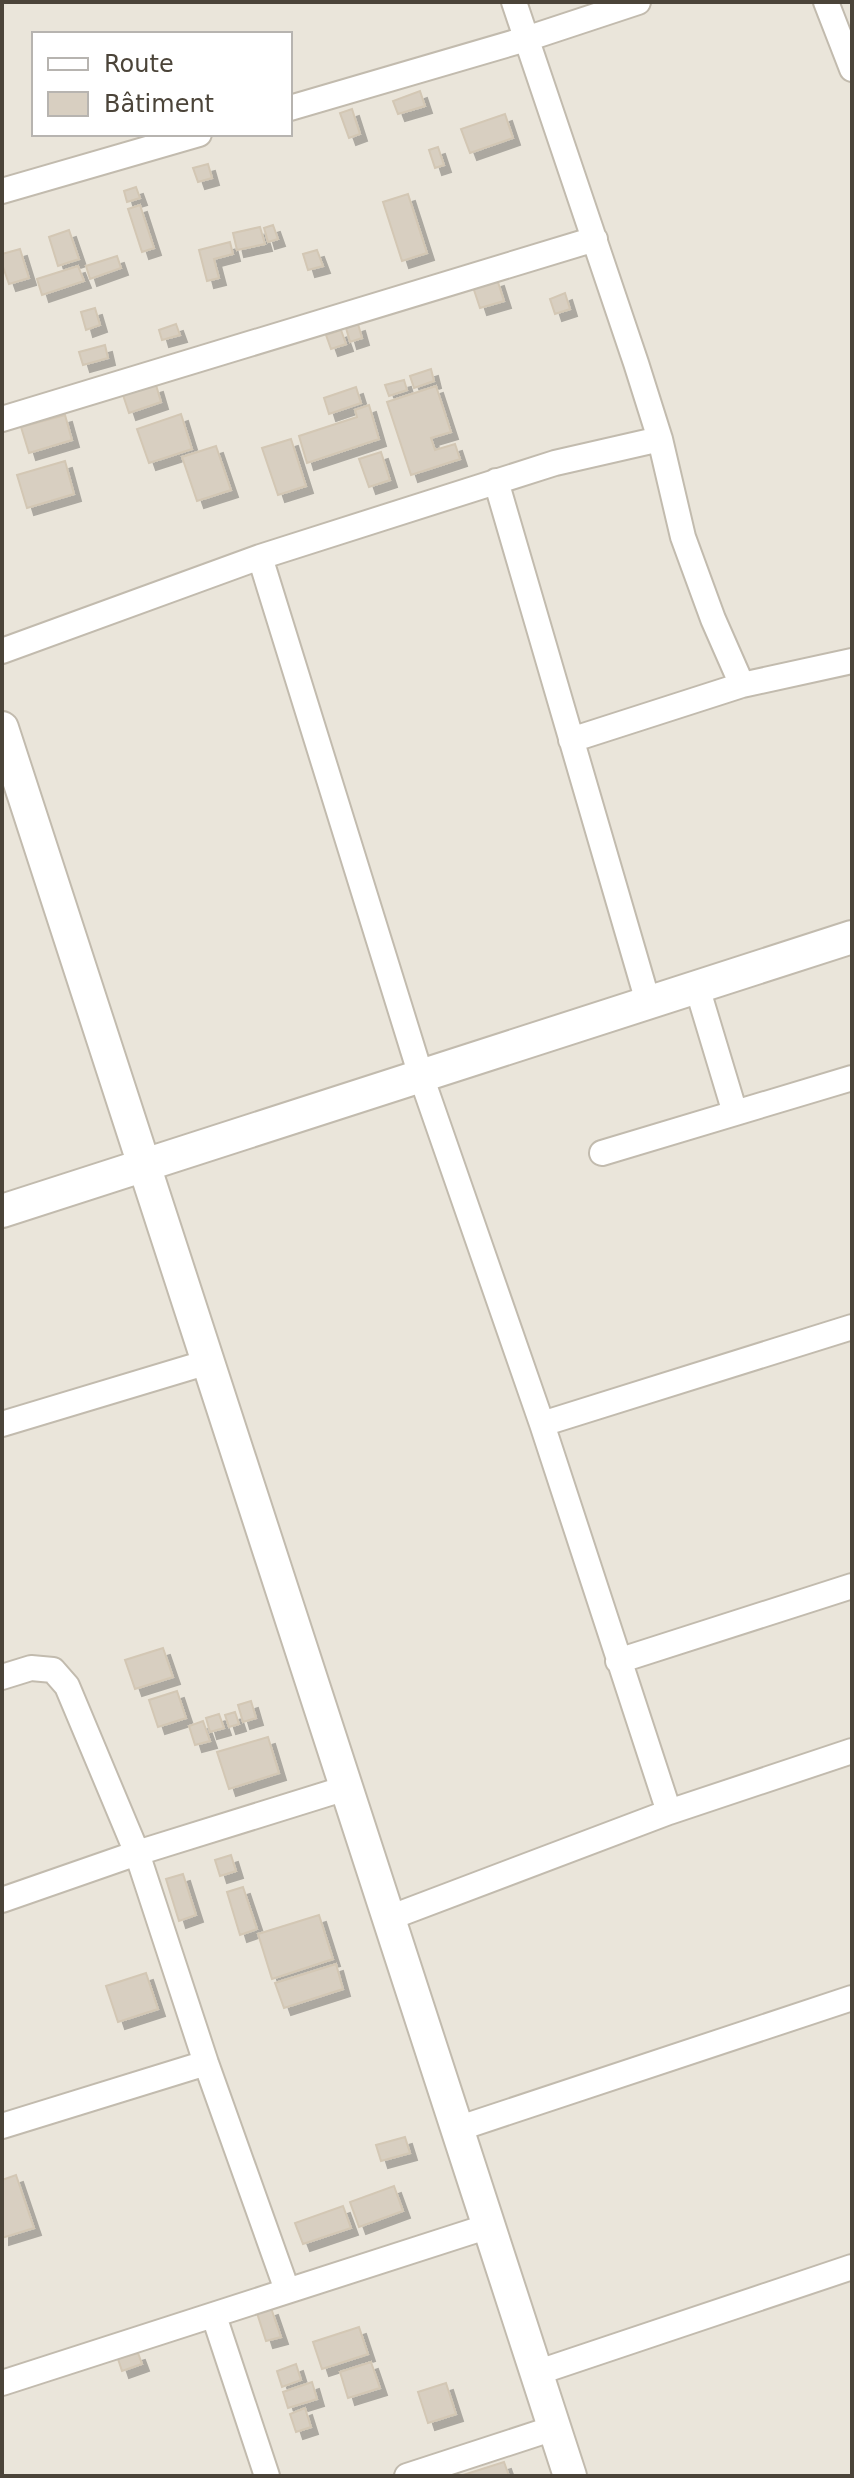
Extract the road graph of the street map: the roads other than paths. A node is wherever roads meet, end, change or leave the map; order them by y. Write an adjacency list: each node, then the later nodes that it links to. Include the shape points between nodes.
1 (514, 2): 4 (street)
2 (638, 2): 4 (street)
3 (826, 2): 5 (street)
4 (526, 39): 6 (street); 9 (street)
5 (852, 69)
6 (292, 107)
7 (192, 136): 8 (street)
8 (2, 191)
9 (595, 239): 10 (street); 11 (street)
10 (2, 419)
11 (660, 439): 12 (street); 16 (street, via 683,537)
12 (496, 481): 13 (street); 18 (street)
13 (260, 557): 14 (street); 22 (street)
14 (2, 651)
15 (852, 661): 16 (street)
16 (742, 685): 18 (street)
17 (2, 728): 26 (street)
18 (571, 740): 21 (street)
19 (852, 937): 20 (street)
20 (697, 987): 21 (street); 24 (street)
21 (648, 1002): 22 (street)
22 (421, 1076): 26 (street); 31 (street)
23 (852, 1078): 24 (street)
24 (735, 1113): 25 (street)
25 (602, 1153)
26 (144, 1165): 27 (street); 29 (street)
27 (2, 1211)
28 (852, 1327): 31 (street)
29 (208, 1362): 30 (street); 36 (street)
30 (2, 1424)
31 (542, 1424): 33 (street)
32 (852, 1586): 33 (street)
33 (618, 1661): 37 (street)
34 (2, 1677): 38 (street, via 31,1668 53,1670 67,1686)
35 (852, 1751): 37 (street)
36 (346, 1788): 38 (street); 40 (street)
37 (669, 1812): 40 (street)
38 (137, 1853): 39 (street); 42 (street)
39 (2, 1900)
40 (389, 1918): 44 (street)
41 (852, 1998): 44 (street)
42 (206, 2063): 43 (street); 47 (street)
43 (2, 2126)
44 (457, 2129): 45 (street)
45 (489, 2226): 47 (street); 49 (street)
46 (852, 2267): 49 (street)
47 (287, 2290): 48 (street)
48 (214, 2316): 50 (street); 52 (street)
49 (536, 2373): 51 (street)
50 (2, 2383)
51 (554, 2428): 53 (street); 54 (street)
52 (267, 2476)
53 (407, 2476)
54 (570, 2476)

